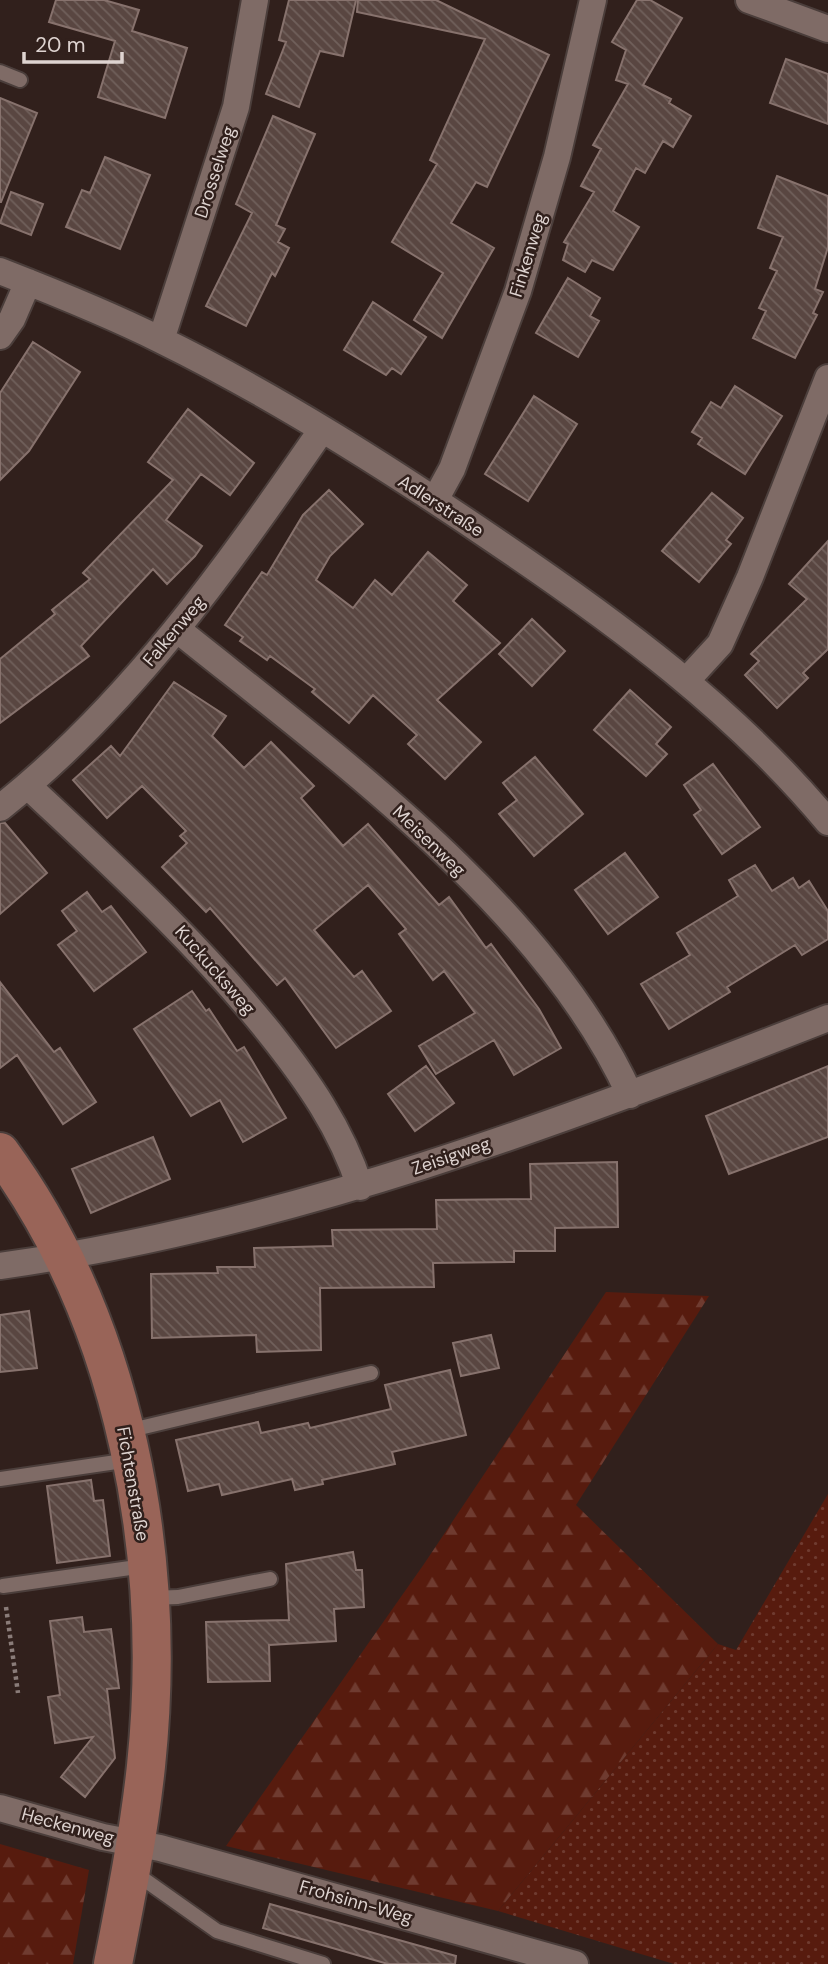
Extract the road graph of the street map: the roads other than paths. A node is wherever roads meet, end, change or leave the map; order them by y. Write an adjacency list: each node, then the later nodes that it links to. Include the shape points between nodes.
1 (255, 0): 10 (street, Drosselweg, via 236,107)
2 (593, 0): 13 (street, Finkenweg, via 558,157 518,291 453,469)
3 (749, 0): 4 (street)
4 (828, 29)
5 (0, 72): 6 (lane)
6 (20, 80)
7 (0, 271): 8 (street, Adlerstraße)
8 (28, 282): 9 (street); 10 (street, Adlerstraße)
9 (0, 336)
10 (161, 340): 12 (street, Adlerstraße)
11 (828, 378): 15 (street, via 719,644)
12 (321, 431): 13 (street, Adlerstraße); 14 (street, Falkenweg, via 247,541)
13 (435, 500): 15 (street, Adlerstraße, via 577,596)
14 (178, 630): 16 (street, Falkenweg); 20 (street, Meisenweg, via 362,777 509,920 594,1026)
15 (687, 680): 18 (street, Adlerstraße)
16 (28, 786): 17 (street, Falkenweg); 22 (street, Kuckucksweg, via 221,972 323,1105 341,1135)
17 (0, 808)
18 (828, 822)
19 (828, 1018): 20 (street, Zeisigweg)
20 (630, 1095): 22 (street, Zeisigweg)
21 (0, 1152): 23 (street, Fichtenstraße)
22 (360, 1187): 23 (street, Zeisigweg, via 224,1222)
23 (63, 1255): 24 (street, Zeisigweg); 26 (street, Fichtenstraße, via 100,1345)
24 (0, 1266)
25 (371, 1373): 26 (lane)
26 (127, 1446): 27 (lane); 29 (street, Fichtenstraße)
27 (0, 1479)
28 (270, 1579): 29 (lane, via 178,1597)
29 (149, 1582): 30 (lane); 32 (street, Fichtenstraße, via 152,1675)
30 (3, 1586)
31 (0, 1808): 32 (street, Heckenweg, via 103,1837)
32 (133, 1856): 33 (street, Fichtenstraße); 34 (lane, via 217,1931); 35 (street, Frohsinn-Weg)
33 (113, 1964)
34 (323, 1964)
35 (575, 1964)

